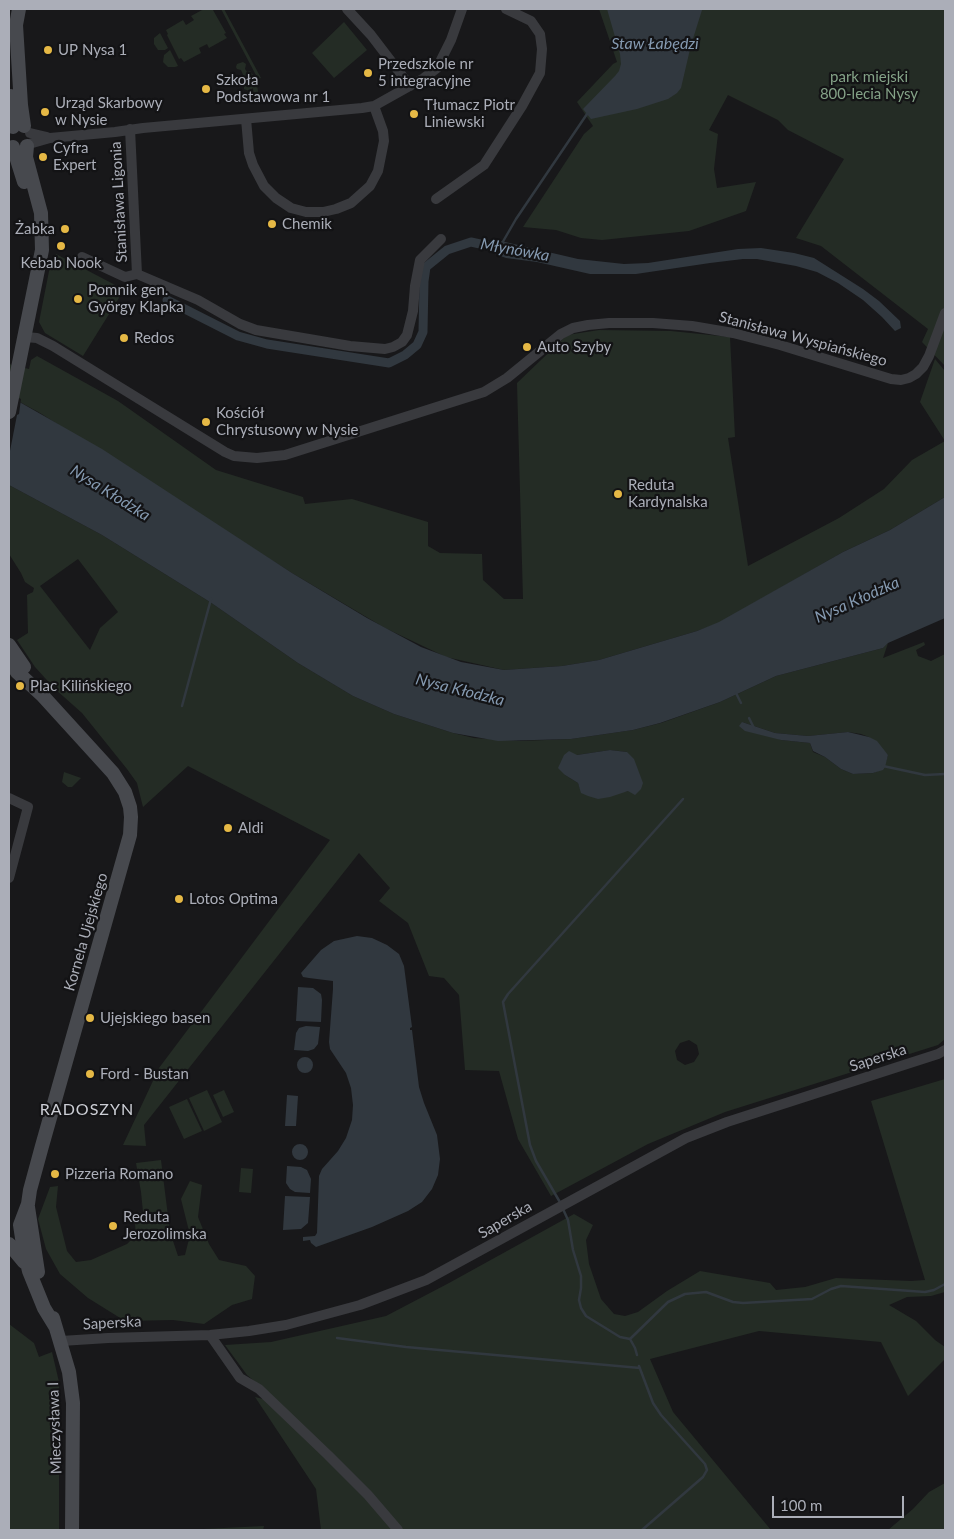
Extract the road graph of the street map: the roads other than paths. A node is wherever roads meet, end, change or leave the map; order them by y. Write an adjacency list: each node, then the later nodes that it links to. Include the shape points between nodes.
1 (19, 9): 10 (main road, via 16,25 21,109)
2 (346, 9): 6 (street)
3 (462, 9): 6 (street, via 437,68)
4 (506, 9): 11 (street, via 531,21 540,34 540,73 484,165)
5 (9, 53): 10 (main road)
6 (410, 86): 7 (street)
7 (374, 106): 8 (street); 8 (street, via 384,141 374,180 351,203 322,212 292,208 264,186 249,153)
8 (246, 119): 9 (street)
9 (130, 129): 10 (street, via 50,138); 14 (street, Stanisława Ligonia)
10 (17, 136): 16 (main road, via 41,228 42,250)
11 (436, 199)
12 (441, 239): 14 (street, via 420,260 407,335 402,342 385,349 256,330)
13 (82, 257): 14 (street, via 125,277)
14 (137, 274)
15 (945, 313): 16 (street, Stanisława Wyspiańskiego, via 923,367 901,380 780,345 692,326 609,323 573,328 484,392 285,455 257,458 225,452 54,346 37,338)
16 (24, 337): 17 (main road)
17 (9, 412)
18 (9, 645): 20 (main road, Kornela Ujejskiego)
19 (9, 660): 20 (main road, Kornela Ujejskiego)
20 (42, 695): 24 (main road, Kornela Ujejskiego, via 120,783 128,799 131,826 28,1204)
21 (9, 798): 22 (street, via 28,807)
22 (9, 878)
23 (945, 1050): 28 (street, Saperska, via 686,1138 426,1280 389,1296 278,1327)
24 (18, 1230): 26 (main road, Mieczysława I); 27 (main road, Mieczysława I, via 38,1274)
25 (9, 1244): 26 (main road)
26 (29, 1271): 27 (main road, Mieczysława I)
27 (55, 1326): 29 (main road, Mieczysława I)
28 (210, 1335): 29 (street, Saperska); 31 (street, via 240,1378 259,1389 328,1455)
29 (61, 1341): 30 (main road, Mieczysława I, via 73,1403)
30 (72, 1530)
31 (398, 1530)

